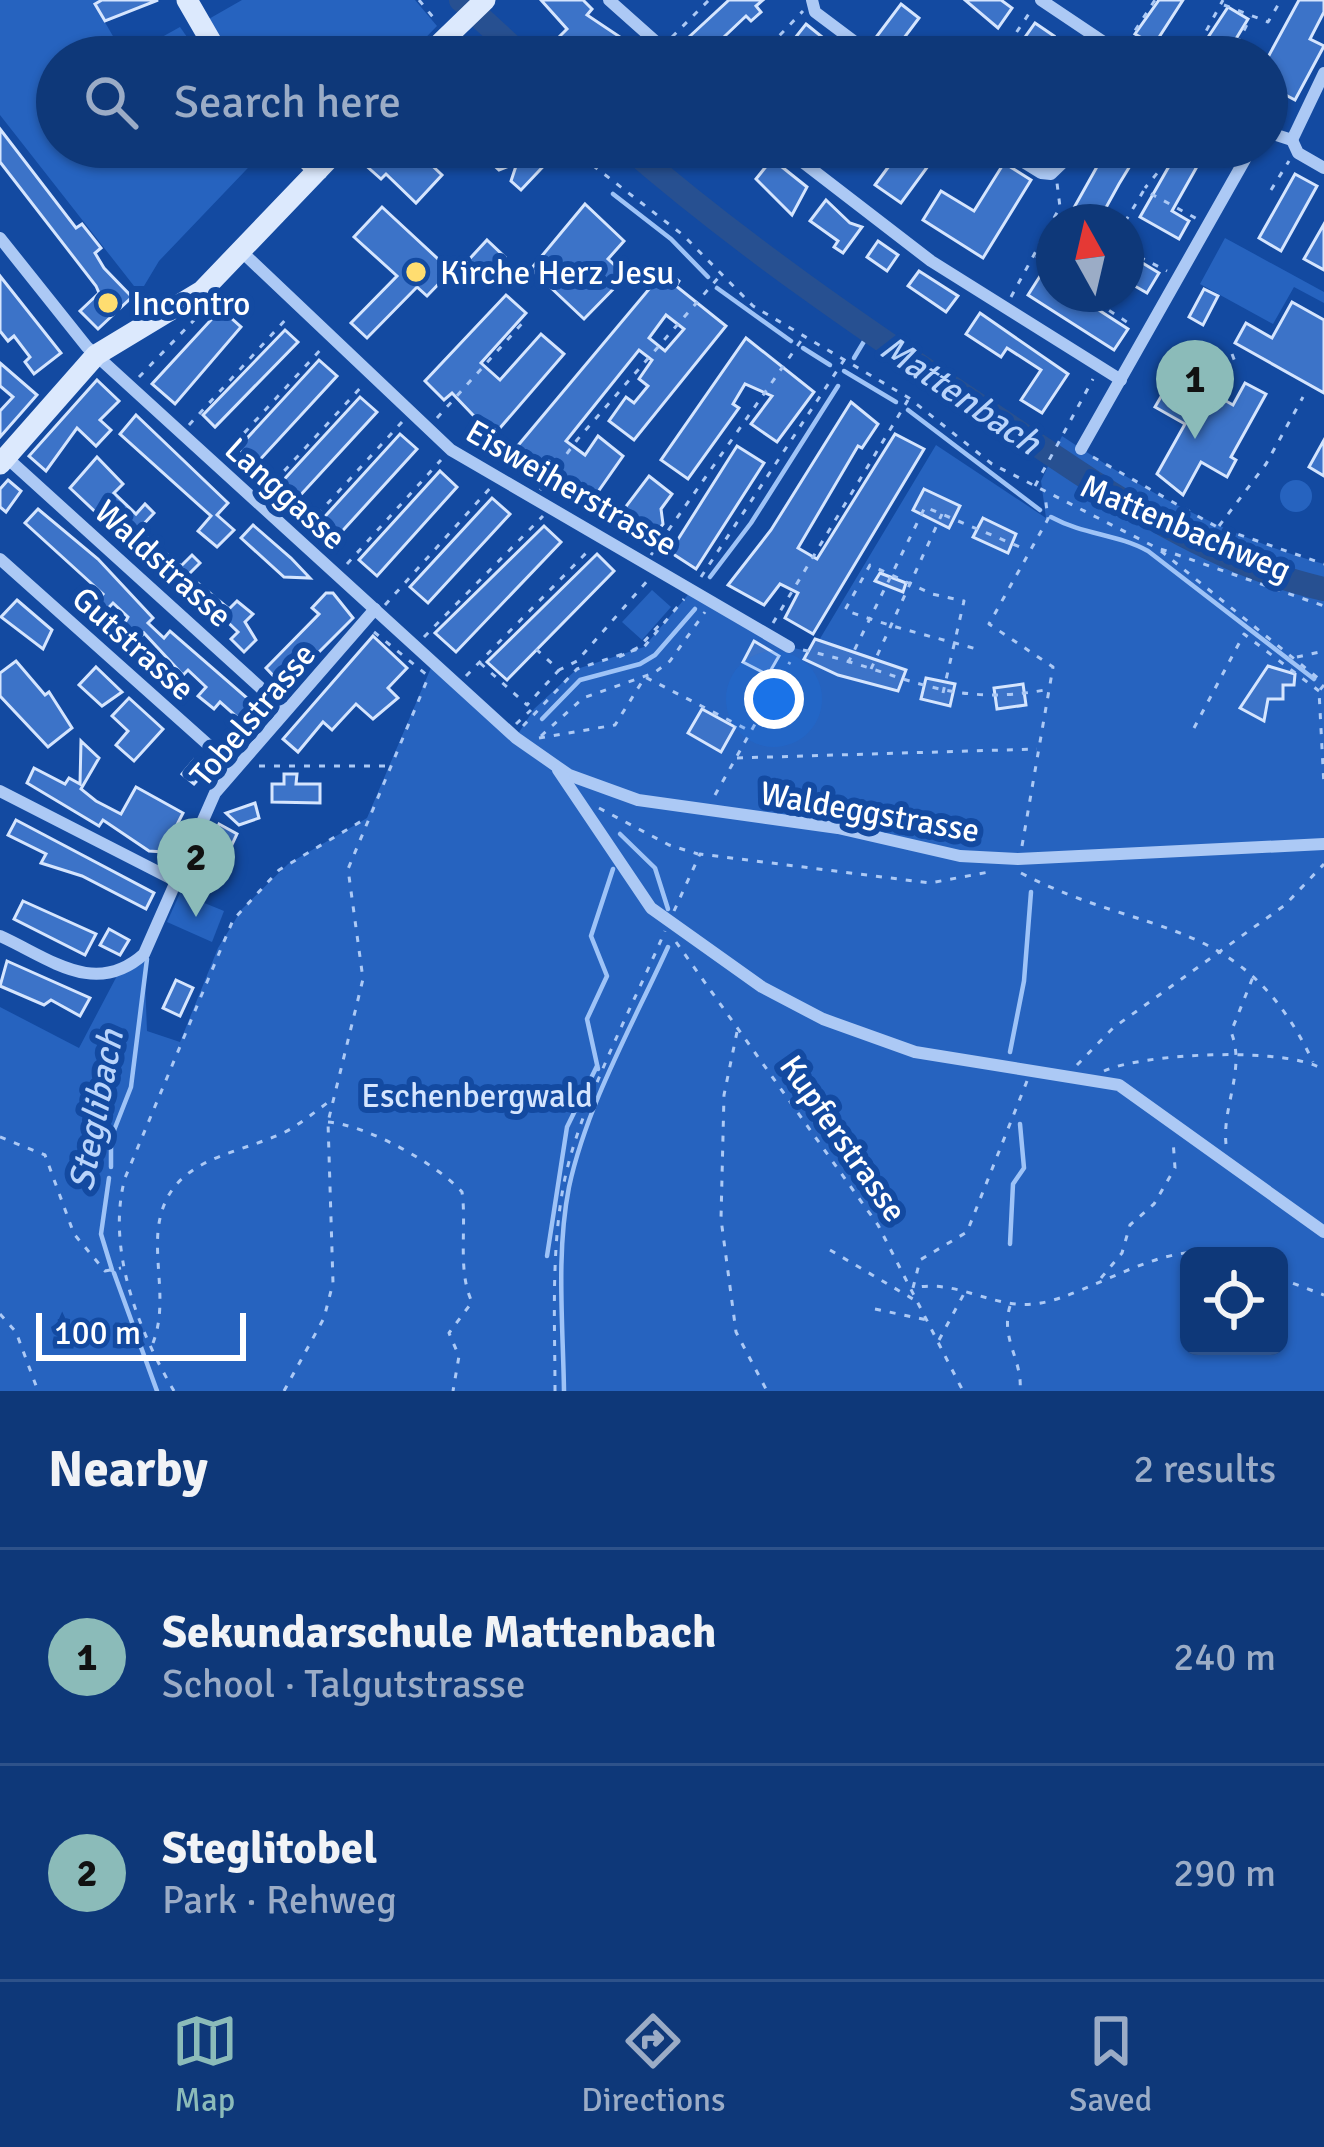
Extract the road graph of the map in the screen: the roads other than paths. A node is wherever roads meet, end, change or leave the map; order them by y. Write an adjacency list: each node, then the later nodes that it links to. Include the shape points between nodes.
1 (187, 0): 6 (main road)
2 (609, 0): 8 (street)
3 (483, 2): 7 (main road)
4 (812, 2): 9 (street)
5 (1037, 3): 10 (street)
6 (208, 36)
7 (441, 36)
8 (649, 36)
9 (851, 36)
10 (1099, 36)
11 (1324, 74): 13 (street)
12 (1288, 139): 13 (street)
13 (1292, 140): 16 (street)
14 (810, 168): 21 (street, via 931,261)
15 (1240, 168): 21 (street)
16 (1324, 168)
17 (318, 170): 19 (main road)
18 (0, 238): 20 (street, Langgasse)
19 (241, 251): 20 (main road, via 188,302); 26 (street, Eisweiherstrasse, via 451,450)
20 (96, 355): 23 (main road); 25 (street, Langgasse)
21 (1121, 380): 22 (street)
22 (1082, 449)
23 (3, 460): 27 (street, Waldstrasse)
24 (0, 559): 28 (street, Gutstrasse)
25 (381, 606): 27 (street, Tobelstrasse); 29 (street, Langgasse, via 430,669)
26 (789, 647)
27 (285, 710): 28 (street, Tobelstrasse)
28 (233, 767): 32 (street, Tobelstrasse)
29 (558, 769): 31 (street, Waldeggstrasse, via 638,800 838,828 960,856); 34 (street, via 644,899 668,924 774,994 915,1052 1093,1078 1139,1096)
30 (0, 790): 32 (street)
31 (1324, 844)
32 (174, 880): 33 (street, Tobelstrasse, via 144,954 118,972 70,971)
33 (0, 936)
34 (1324, 1232)

